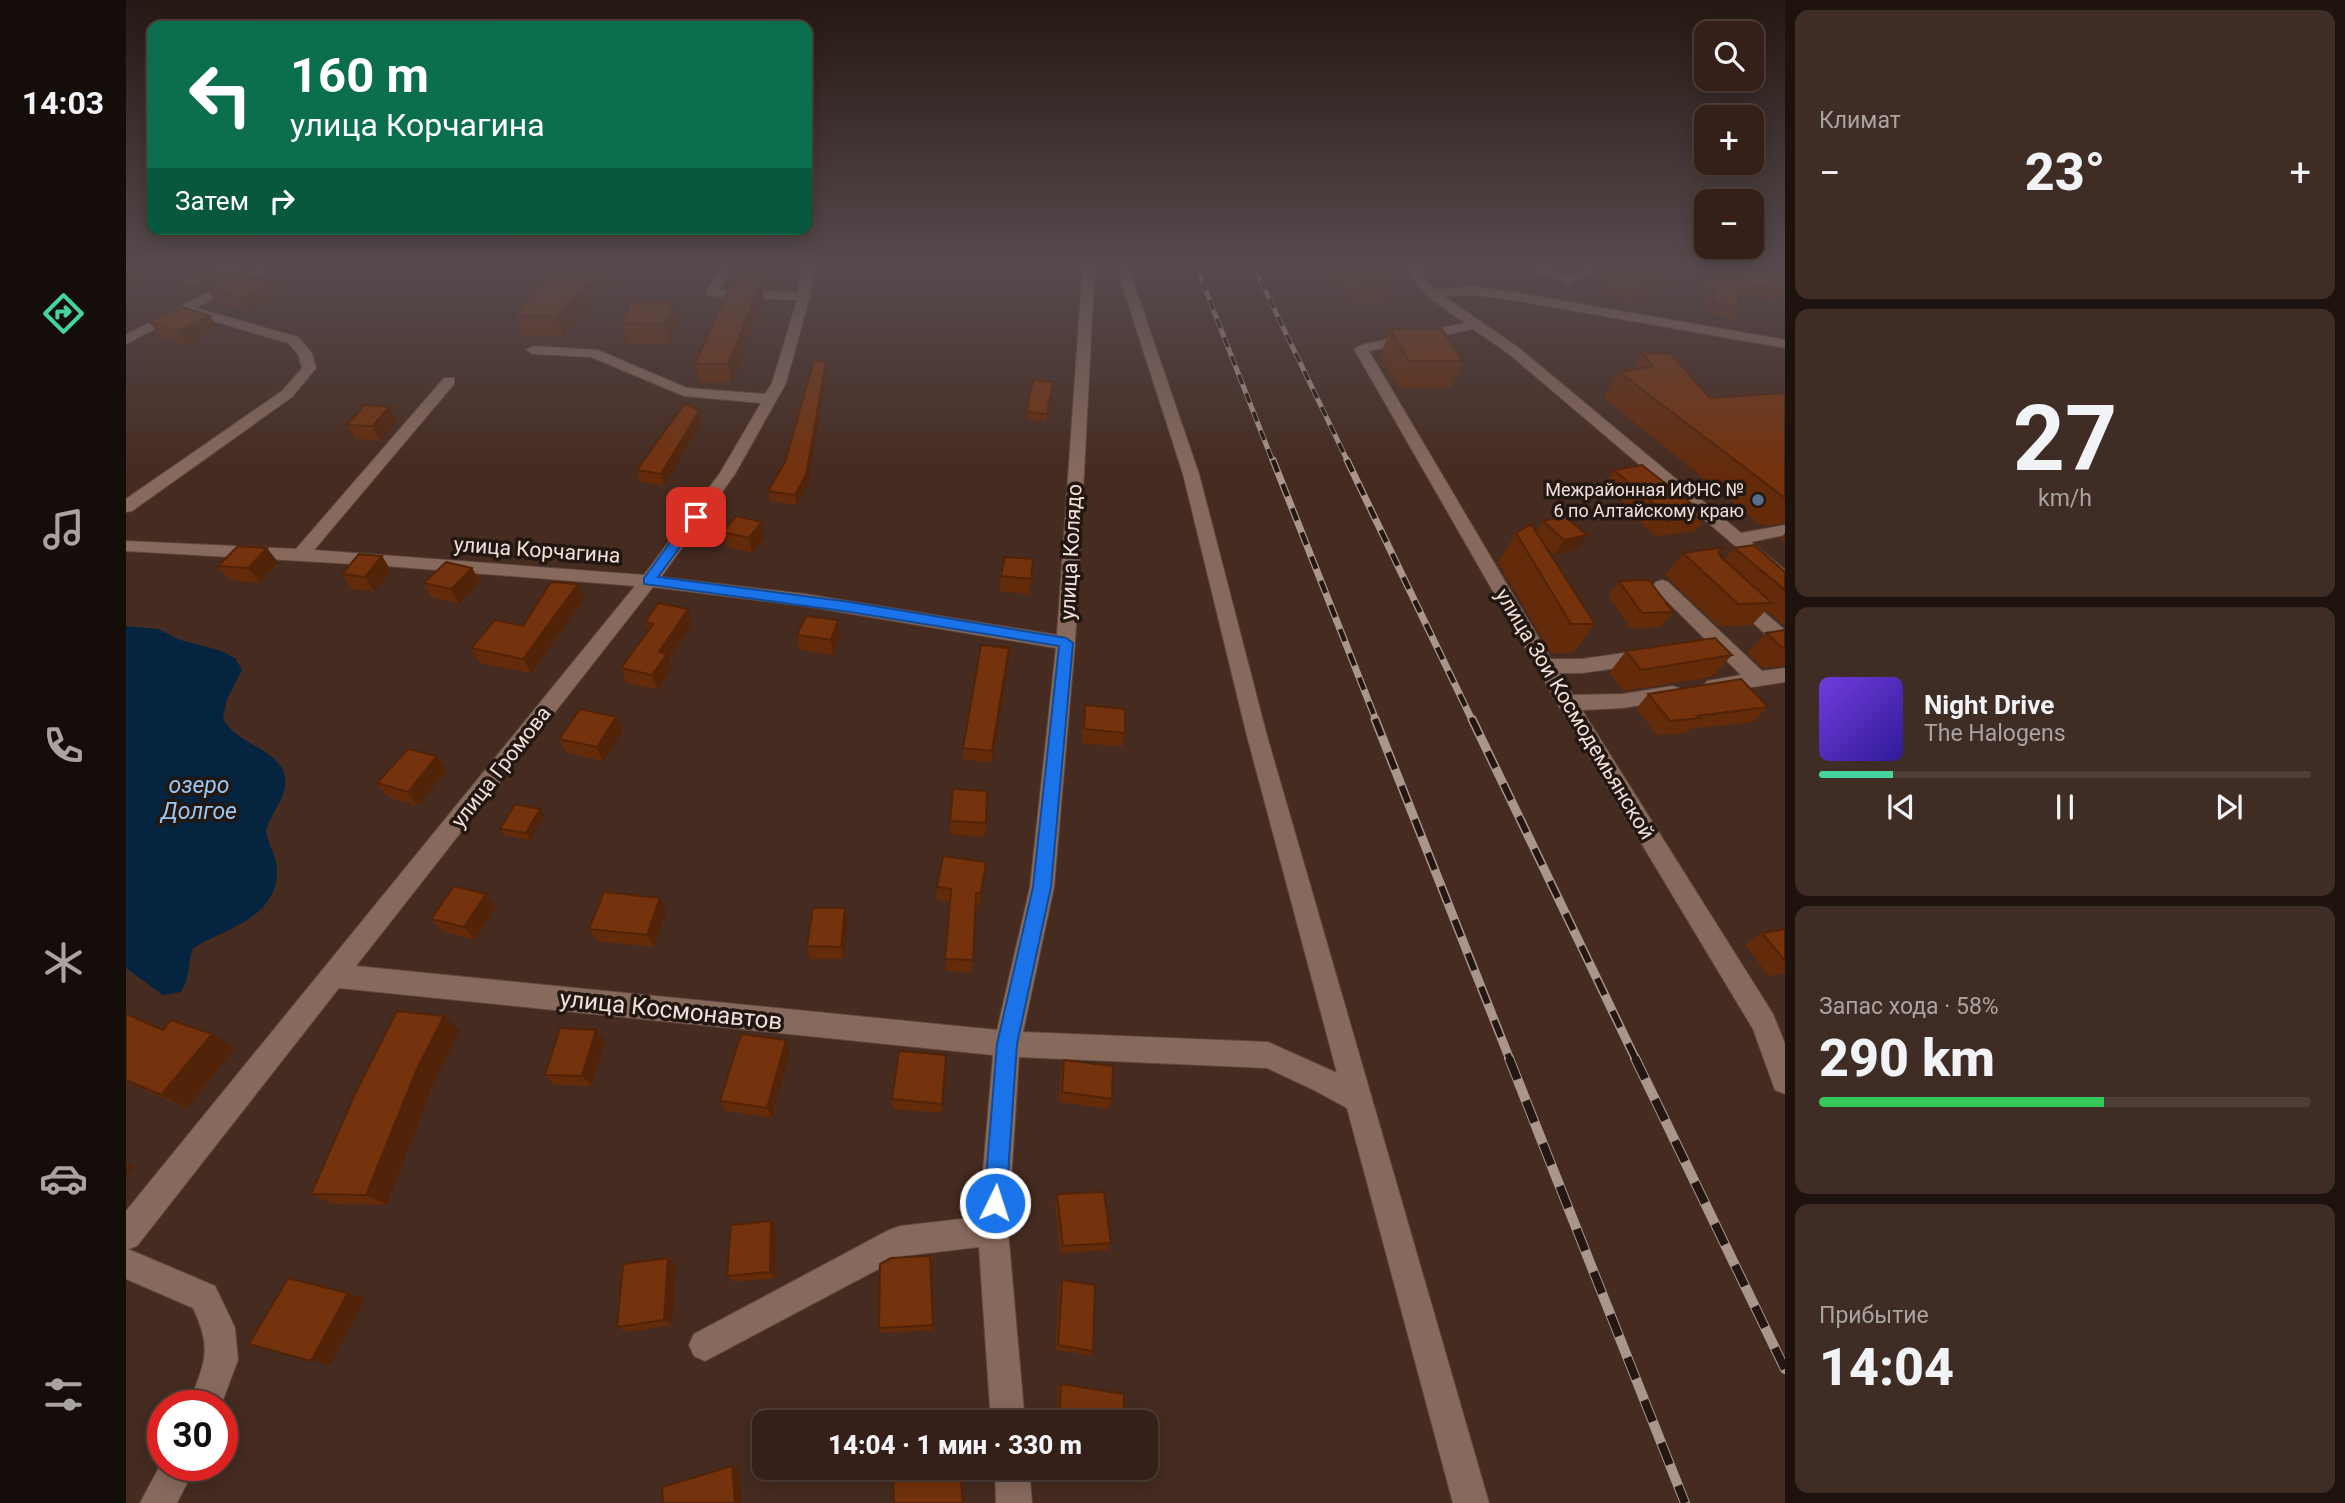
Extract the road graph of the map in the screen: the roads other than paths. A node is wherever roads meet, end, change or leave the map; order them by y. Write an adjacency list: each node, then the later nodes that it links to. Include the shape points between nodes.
1 (269, 333): 12 (street, via 293,340 305,353 309,368 287,394)
2 (793, 333): 11 (street, улица Громова)
3 (1084, 333): 22 (street, улица Колядо)
4 (1144, 333): 34 (street, via 1191,474 1257,736)
5 (1434, 333): 26 (street, улица Зои Космодемьянской, via 1361,349)
6 (1489, 333): 14 (street)
7 (1725, 333): 8 (street)
8 (1785, 344)
9 (533, 351): 11 (street, via 593,353 684,392)
10 (450, 381): 16 (street)
11 (770, 399): 18 (street, улица Громова, via 727,474)
12 (126, 507)
13 (1785, 530): 14 (street)
14 (1738, 539): 17 (street)
15 (129, 548): 16 (street, улица Корчагина)
16 (300, 555): 18 (street, улица Корчагина)
17 (1785, 579)
18 (649, 581): 22 (street, улица Корчагина, via 850,607); 30 (street, улица Громова)
19 (1721, 584): 21 (street)
20 (1662, 586): 23 (street)
21 (1785, 641)
22 (1066, 643): 32 (street, улица Колядо, via 1042,887)
23 (1723, 645): 24 (street); 28 (street)
24 (1697, 649)
25 (1659, 655): 26 (street, via 1582,666)
26 (1545, 666): 29 (street, улица Зои Космодемьянской)
27 (1785, 675): 28 (street)
28 (1758, 679): 29 (street, via 1623,701)
29 (1567, 703): 31 (street, улица Зои Космодемьянской)
30 (335, 976): 32 (street, улица Космонавтов); 36 (street, улица Громова)
31 (1775, 1021): 33 (street, улица Зои Космодемьянской)
32 (1007, 1044): 34 (street, улица Космонавтов, via 1268,1055); 35 (street, улица Колядо)
33 (1785, 1080)
34 (1359, 1100): 45 (street)
35 (993, 1230): 38 (street, via 900,1241); 40 (street, улица Колядо)
36 (126, 1235)
37 (126, 1264): 39 (street, via 204,1297 219,1328 222,1360)
38 (705, 1345)
39 (211, 1390)
40 (1007, 1410)
41 (1013, 1480): 44 (street)
42 (170, 1481): 43 (street)
43 (158, 1503)
44 (1014, 1503)
45 (1471, 1503)

